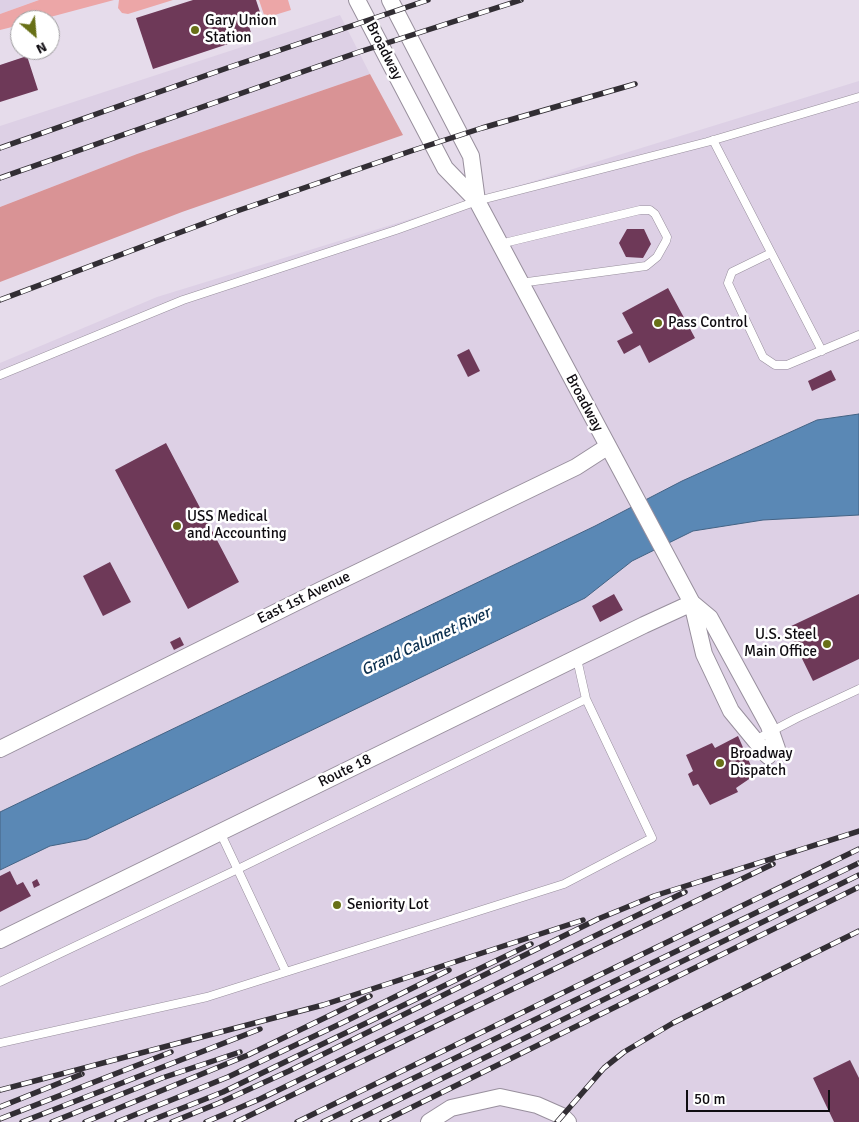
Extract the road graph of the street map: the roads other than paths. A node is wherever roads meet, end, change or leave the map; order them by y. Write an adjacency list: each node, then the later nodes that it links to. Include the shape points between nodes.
1 (358, 0): 5 (street, Broadway, via 445,168)
2 (390, 0): 5 (street, Broadway, via 471,156)
3 (859, 97): 4 (lane)
4 (713, 140): 5 (lane); 7 (lane)
5 (477, 201): 6 (street, Broadway); 11 (lane, via 184,300)
6 (500, 244): 8 (street, Broadway); 8 (lane, via 640,210 650,210 655,214 667,237 656,257 646,266)
7 (771, 252): 10 (lane); 10 (lane, via 732,272 728,283 763,356 775,364 788,365)
8 (520, 283): 12 (street, Broadway)
9 (859, 336): 10 (lane)
10 (822, 351)
11 (0, 374)
12 (607, 446): 13 (street, Broadway); 19 (street, East 1st Avenue, via 576,467)
13 (692, 604): 14 (street, Route 18); 17 (street, Broadway, via 710,618); 18 (street, Broadway, via 704,654 714,677 731,711)
14 (577, 659): 16 (lane); 20 (street, Route 18)
15 (859, 689): 17 (lane)
16 (586, 699): 21 (lane); 23 (lane, via 652,838 564,884)
17 (771, 731): 18 (lane); 18 (street, Broadway, via 772,753)
18 (755, 740)
19 (0, 749)
20 (220, 832): 21 (lane); 22 (street, Route 18)
21 (238, 869): 23 (lane); 24 (lane)
22 (0, 940)
23 (286, 972): 25 (lane, via 207,997)
24 (0, 982)
25 (0, 1043)
26 (429, 1122): 27 (street, via 451,1108 500,1097 537,1105)
27 (568, 1122)

